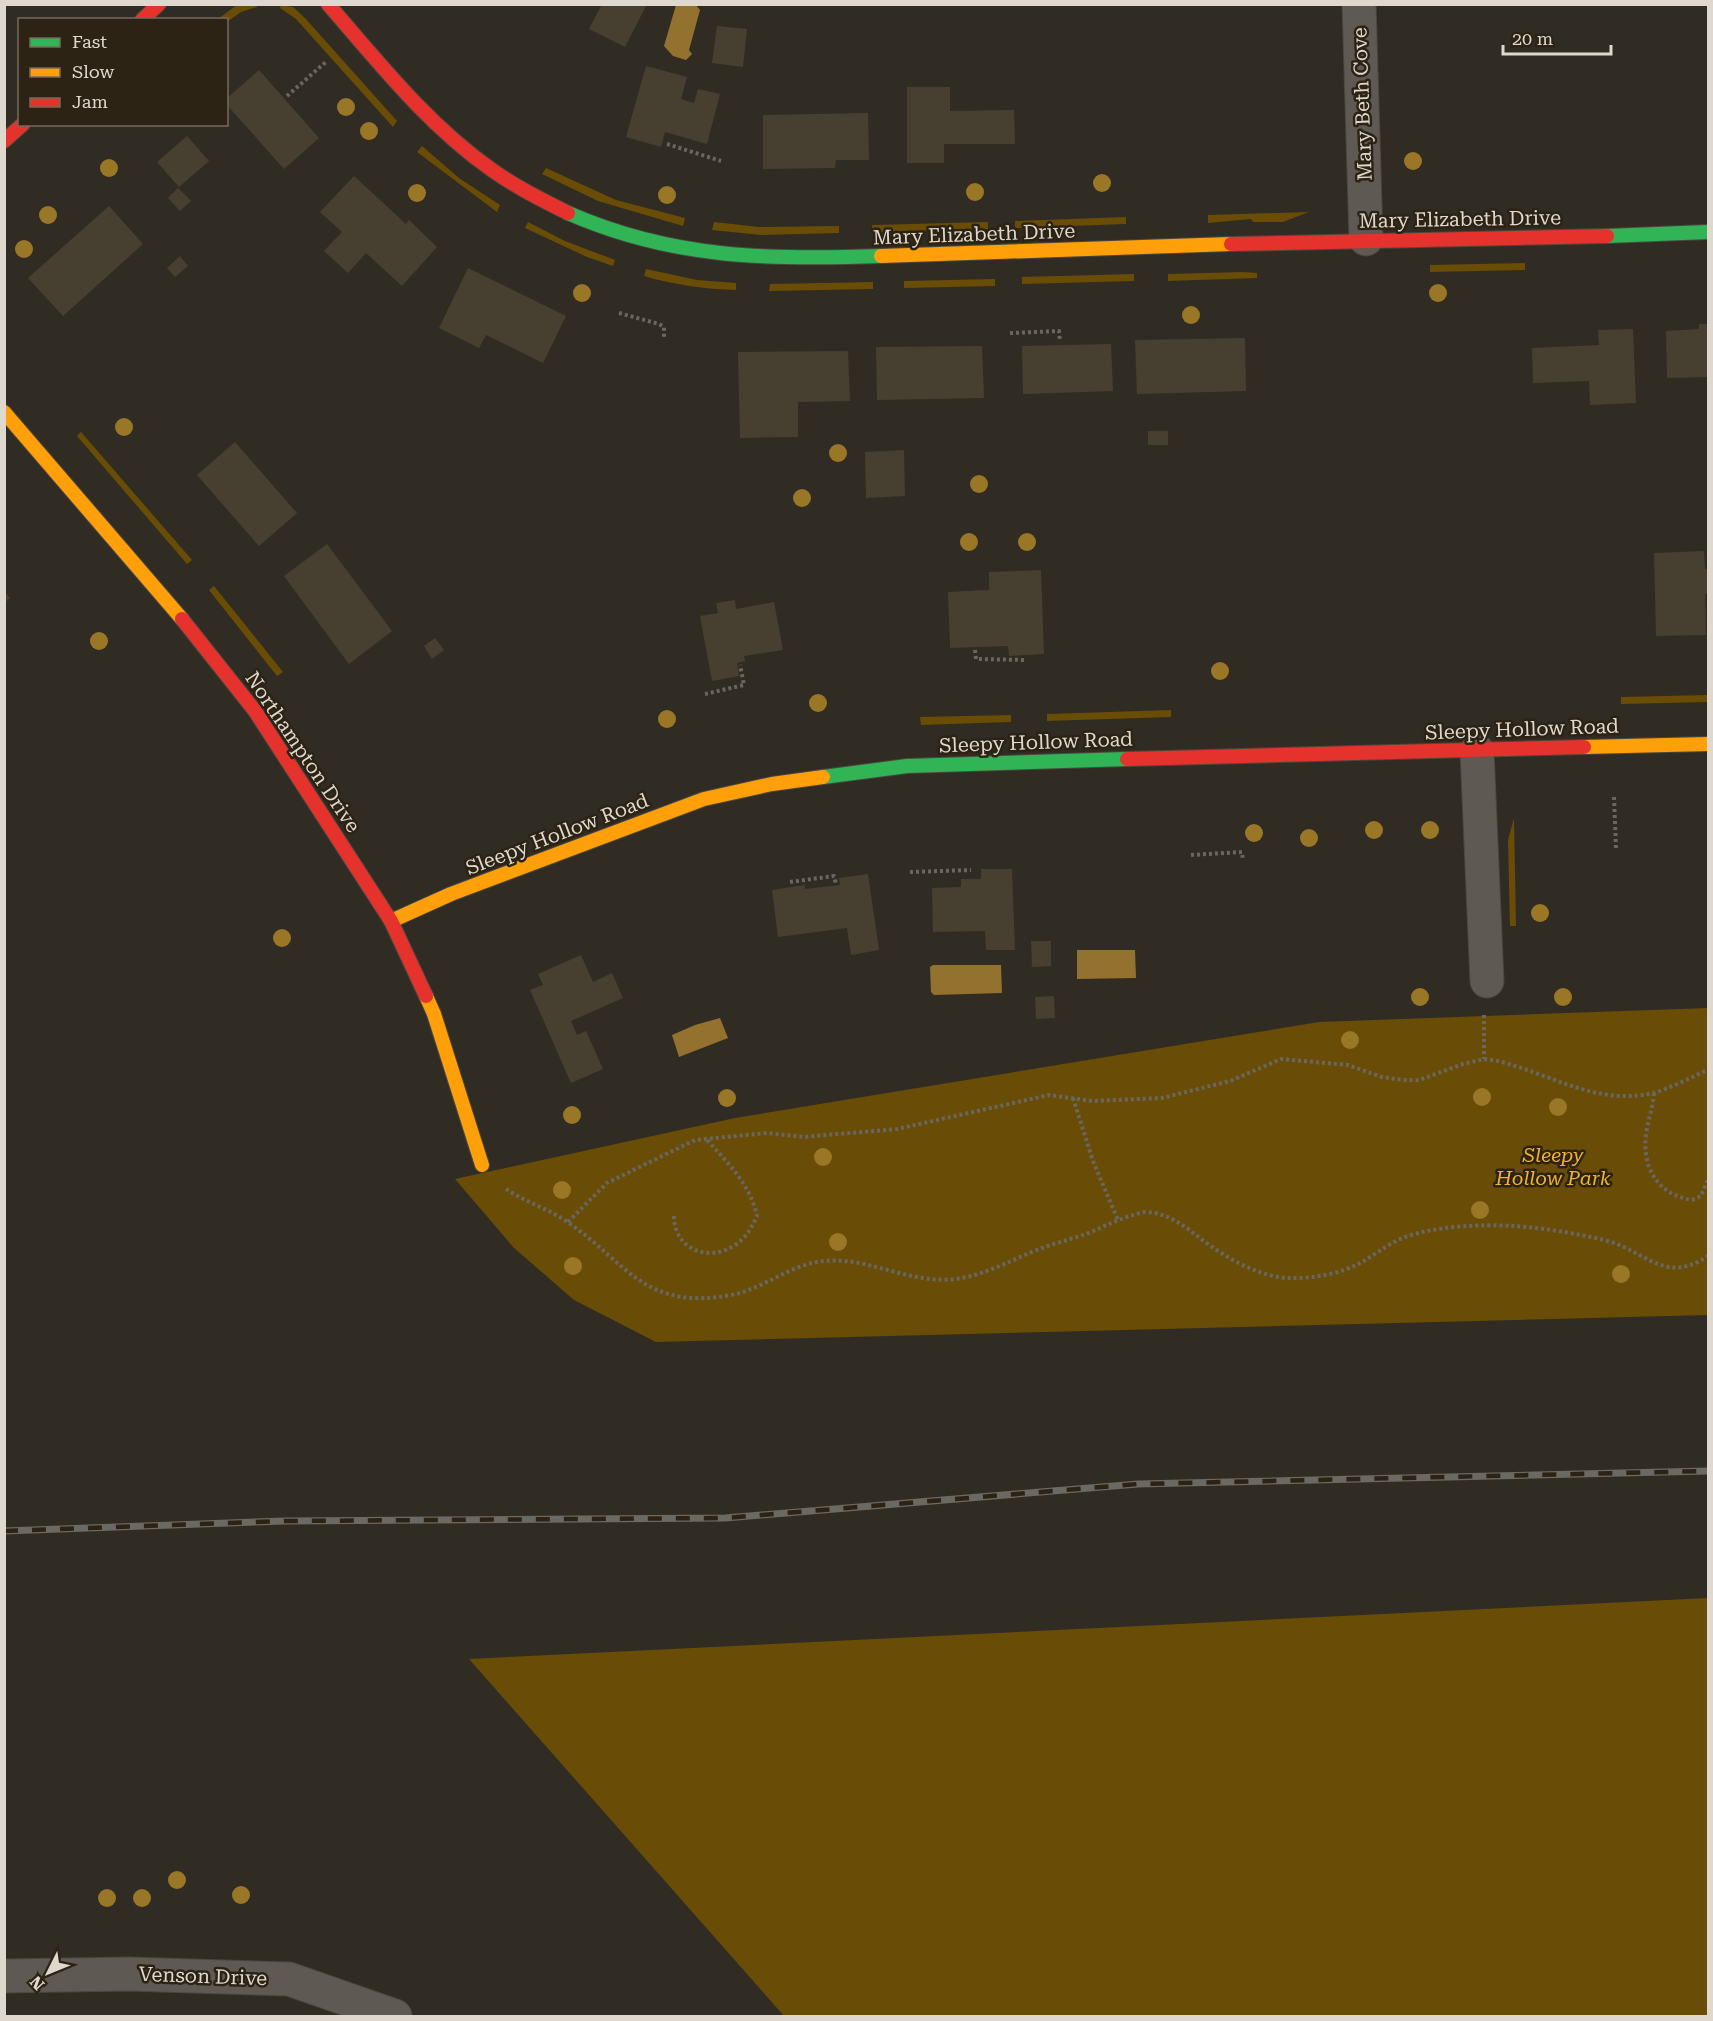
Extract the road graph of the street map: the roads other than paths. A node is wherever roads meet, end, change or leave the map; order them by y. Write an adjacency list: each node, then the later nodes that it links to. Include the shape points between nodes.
1 (159, 4): 4 (street)
2 (328, 4): 8 (street, Mary Elizabeth Drive, via 430,117 487,166 567,211 674,248 786,259)
3 (1359, 4): 8 (street, Mary Beth Cove)
4 (144, 18)
5 (21, 126): 6 (street)
6 (4, 141)
7 (1708, 232): 8 (street, Mary Elizabeth Drive)
8 (1366, 239)
9 (4, 412): 12 (street, Northampton Drive, via 212,654 255,711)
10 (1708, 744): 11 (street, Sleepy Hollow Road)
11 (1477, 751): 12 (street, Sleepy Hollow Road, via 907,766 772,784 704,799 451,894); 13 (street)
12 (391, 921): 14 (street, Northampton Drive, via 434,1014)
13 (1487, 981)
14 (482, 1165)
15 (4, 1976): 16 (street, Venson Drive, via 129,1974 288,1979)
16 (395, 2016)

